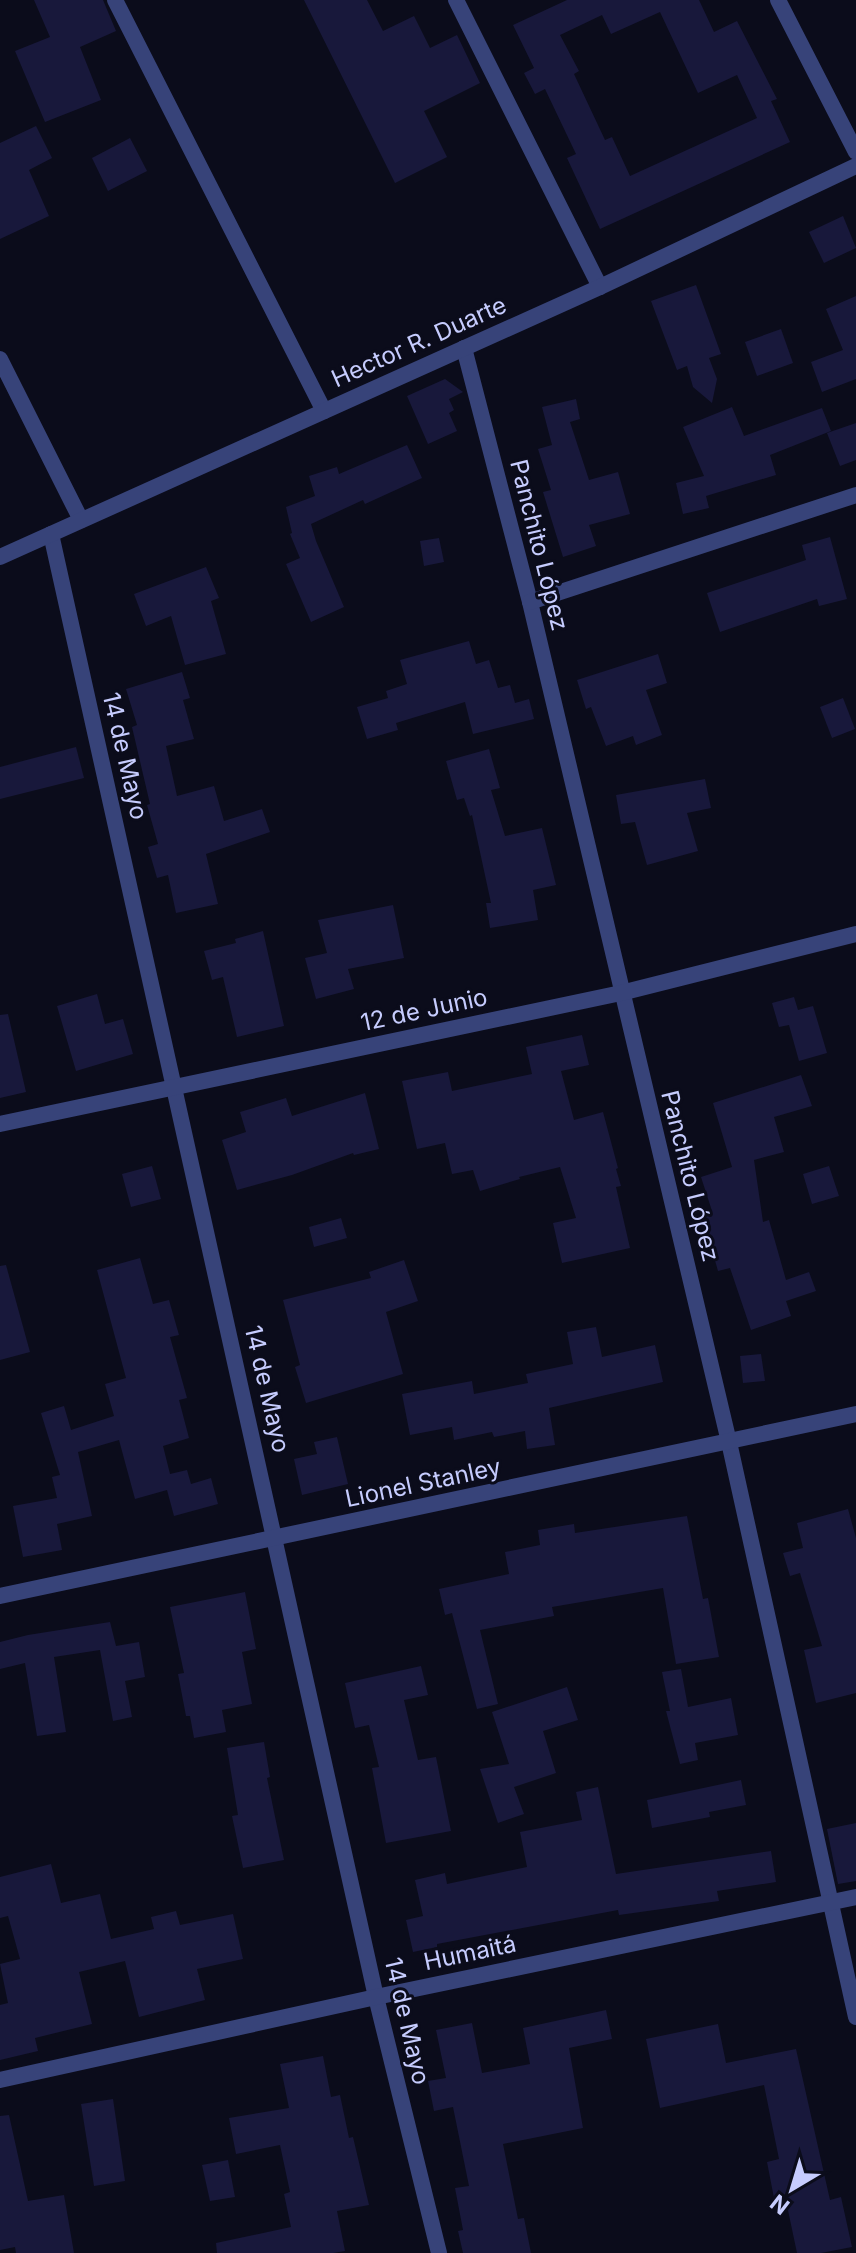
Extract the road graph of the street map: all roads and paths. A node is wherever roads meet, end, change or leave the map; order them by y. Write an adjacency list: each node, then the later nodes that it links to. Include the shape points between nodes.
1 (115, 0): 9 (street)
2 (456, 0): 6 (street)
3 (778, 0): 4 (street)
4 (856, 152)
5 (856, 166): 6 (street, Hector R. Duarte)
6 (600, 287): 7 (street, Hector R. Duarte)
7 (464, 348): 9 (street, Hector R. Duarte); 14 (street, Panchito López)
8 (0, 359): 11 (street)
9 (324, 411): 11 (street, Hector R. Duarte)
10 (856, 495): 14 (street)
11 (81, 520): 12 (street, Hector R. Duarte)
12 (51, 534): 13 (street, Hector R. Duarte); 17 (street, 14 de Mayo)
13 (0, 557)
14 (530, 602): 16 (street, Panchito López)
15 (856, 934): 16 (street, 12 de Junio)
16 (621, 993): 17 (street, 12 de Junio); 20 (street, Panchito López)
17 (175, 1087): 18 (street, 12 de Junio); 21 (street, 14 de Mayo)
18 (0, 1124)
19 (856, 1414): 20 (street, Lionel Stanley)
20 (729, 1442): 21 (street, Lionel Stanley); 24 (street, Panchito López)
21 (275, 1539): 22 (street, Lionel Stanley); 25 (street, 14 de Mayo)
22 (0, 1596)
23 (856, 1897): 24 (street, Humaitá)
24 (830, 1903): 25 (street, Humaitá); 26 (street, Panchito López)
25 (376, 1997): 27 (street, Humaitá); 28 (street, 14 de Mayo)
26 (856, 2017)
27 (0, 2080)
28 (439, 2253)

